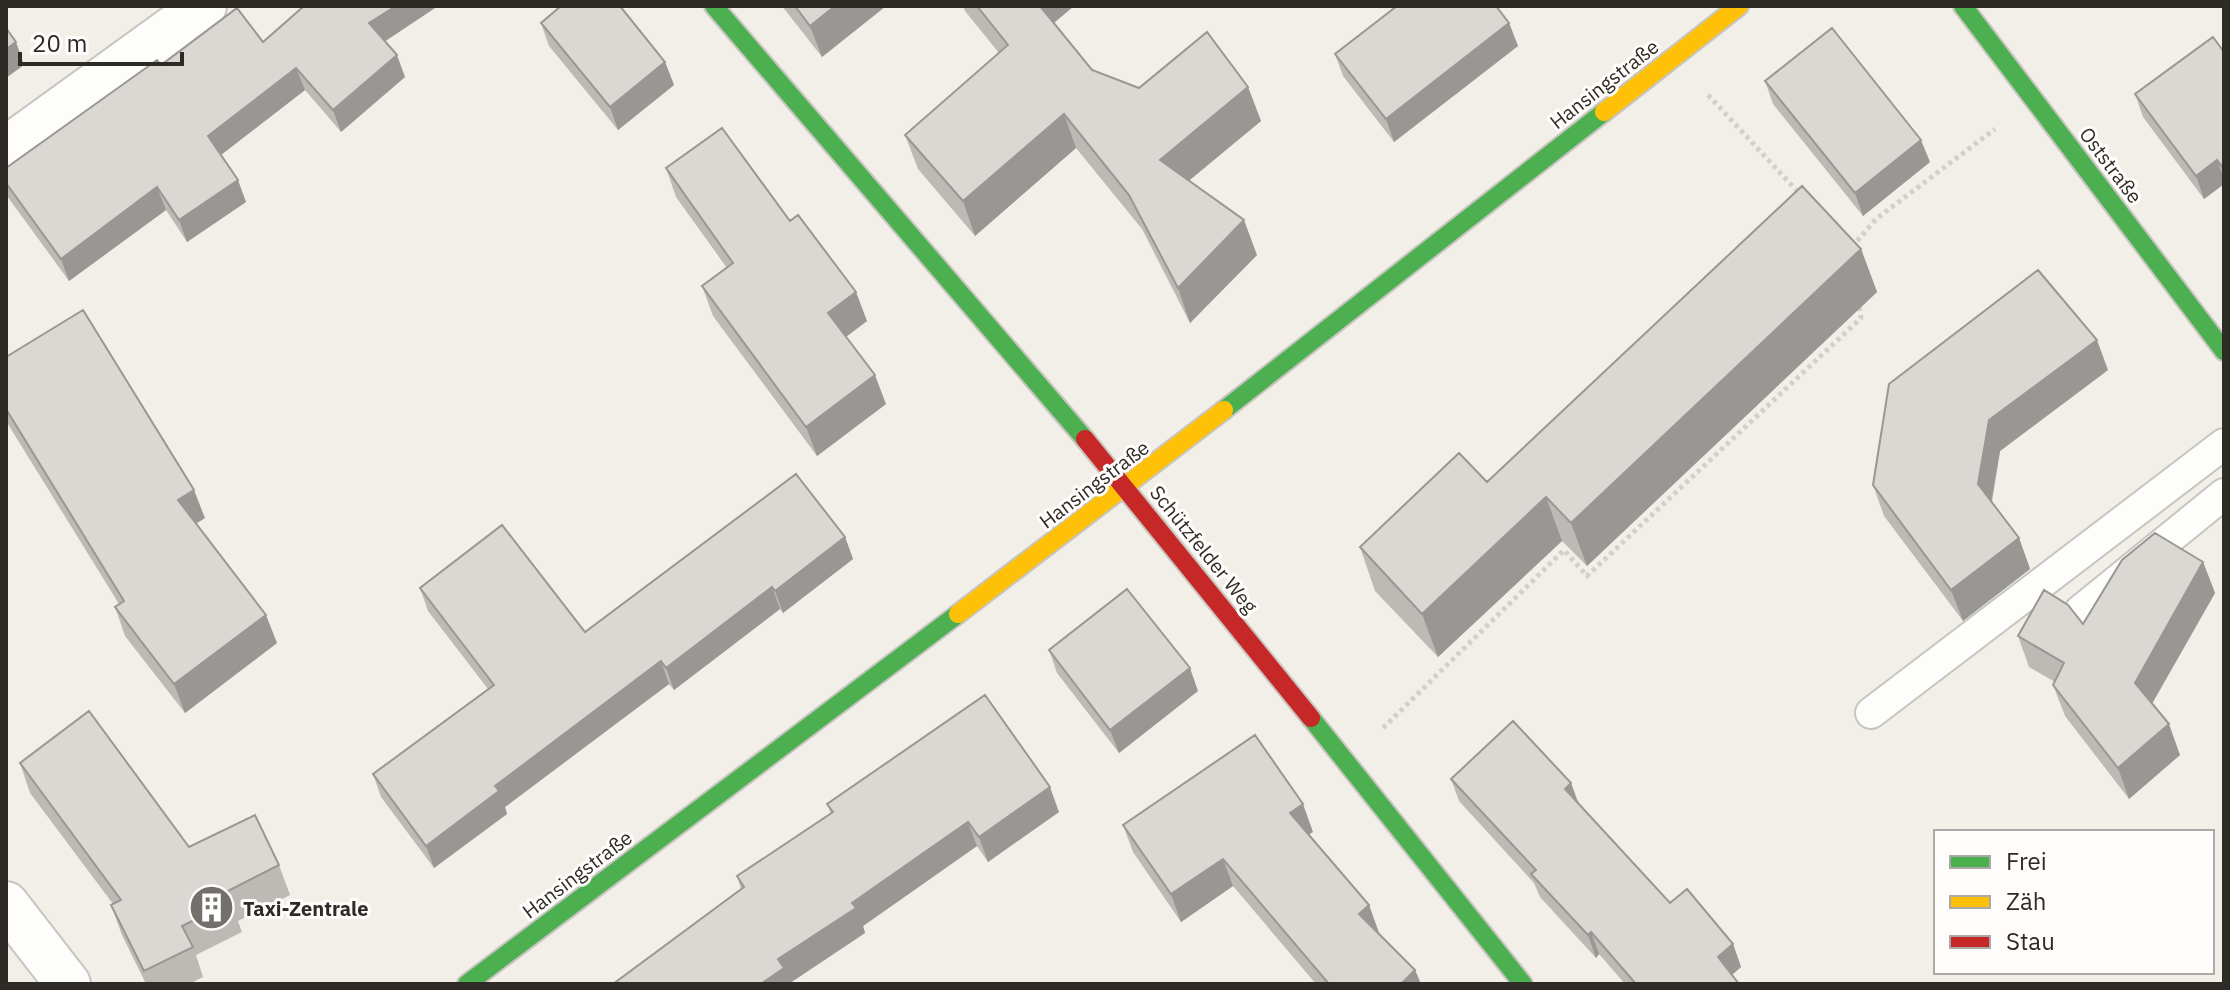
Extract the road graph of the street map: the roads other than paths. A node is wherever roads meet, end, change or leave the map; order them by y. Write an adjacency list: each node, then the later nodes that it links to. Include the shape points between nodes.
1 (204, 6): 5 (street)
2 (714, 6): 8 (street, Schützfelder Weg)
3 (1739, 6): 8 (street, Hansingstraße)
4 (1963, 6): 6 (street, Oststraße)
5 (6, 149)
6 (2224, 351)
7 (2224, 444): 11 (lane)
8 (1127, 487): 14 (street, Hansingstraße); 15 (street, Schützfelder Weg)
9 (2224, 494): 10 (lane)
10 (2080, 611)
11 (1871, 713)
12 (6, 904): 13 (street)
13 (68, 984)
14 (467, 984)
15 (1523, 984)

